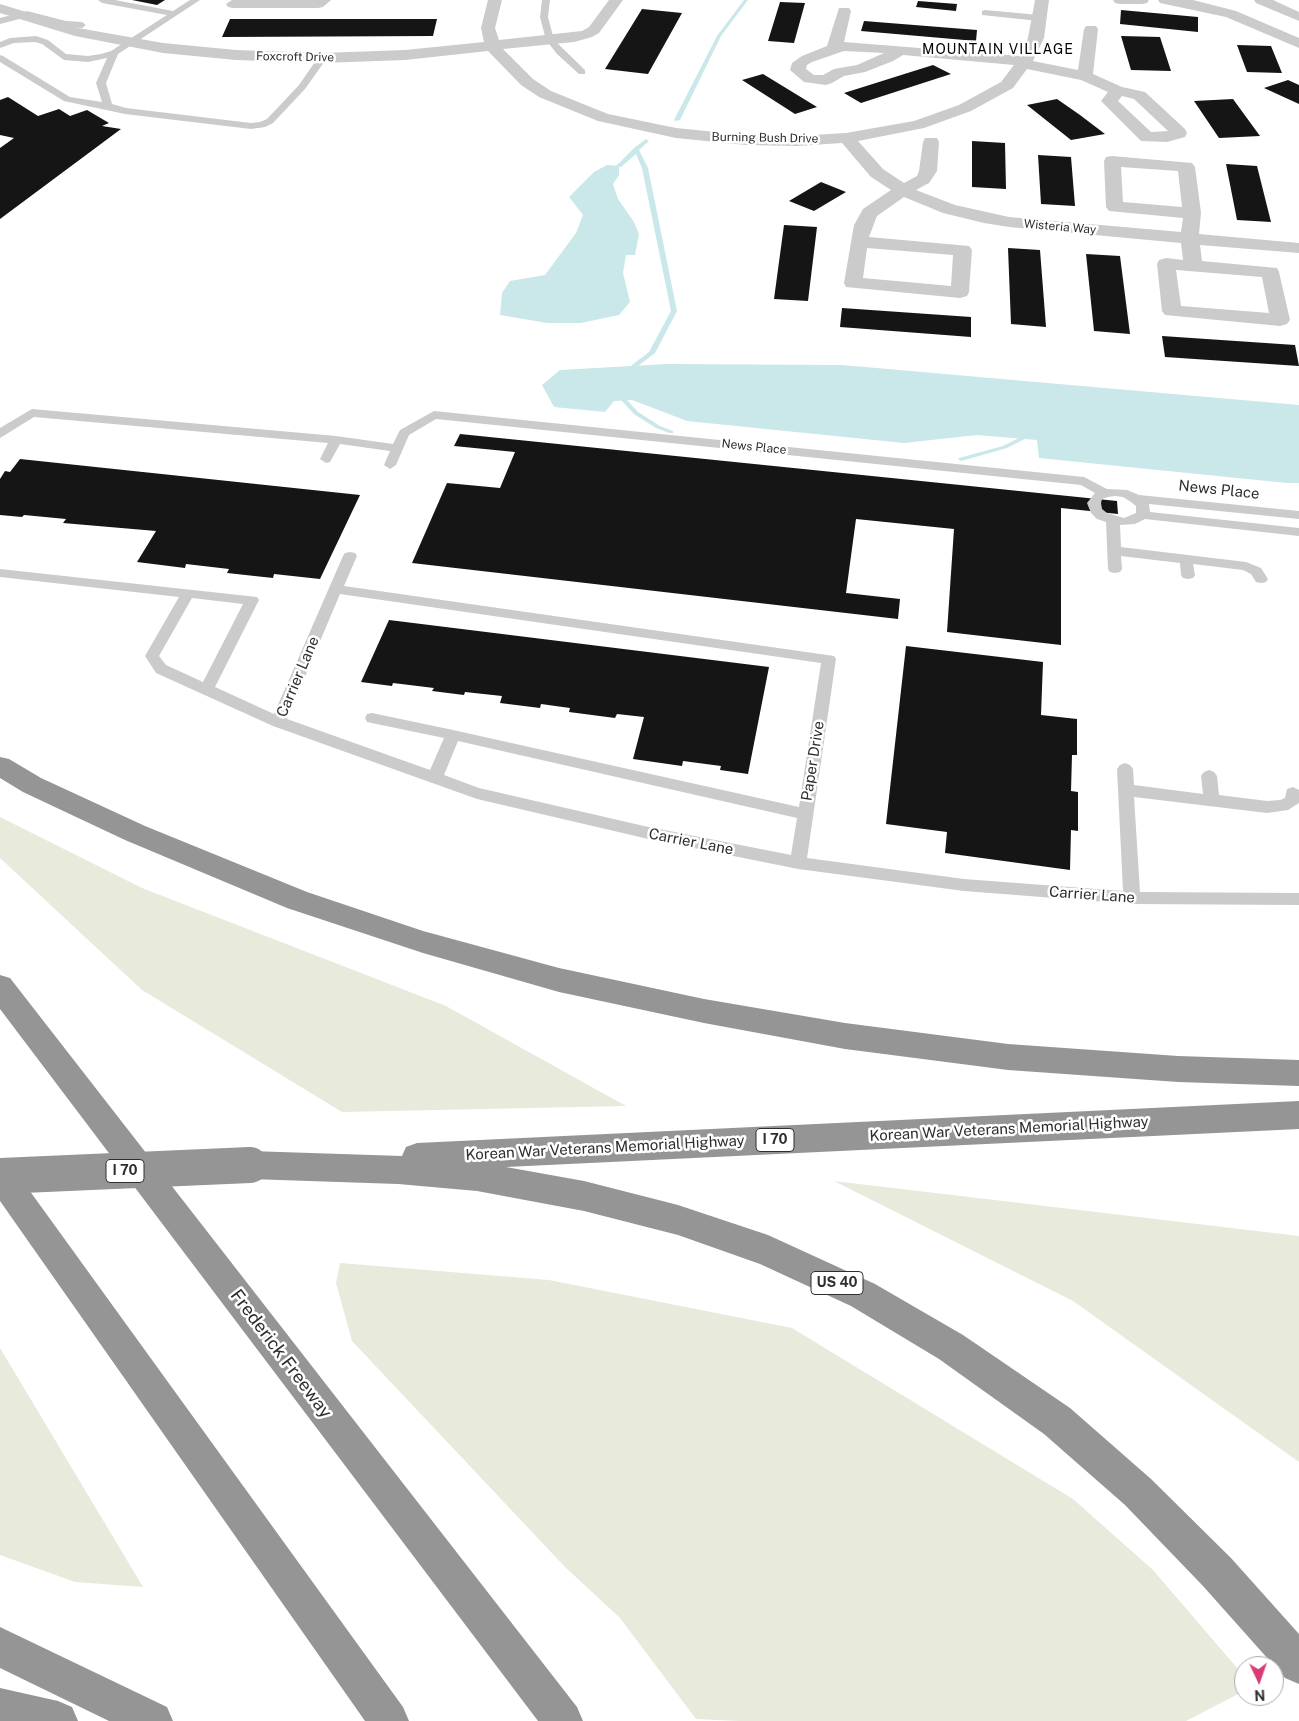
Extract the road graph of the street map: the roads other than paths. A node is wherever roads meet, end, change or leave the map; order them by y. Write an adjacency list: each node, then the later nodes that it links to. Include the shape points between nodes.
1 (102, 0): 17 (lane)
2 (196, 0): 17 (lane)
3 (324, 0): 13 (street, via 318,4)
4 (495, 0): 29 (street, via 488,28)
5 (546, 0): 25 (lane, via 544,17)
6 (616, 0): 25 (street, Foxcroft Drive, via 594,30)
7 (1042, 0): 20 (street, Burning Bush Drive)
8 (1120, 0): 9 (street)
9 (1142, 0)
10 (1165, 0): 27 (street, via 1231,14)
11 (1261, 0): 19 (street)
12 (0, 1): 22 (street, Foxcroft Drive)
13 (233, 4)
14 (0, 8): 18 (street, Foxcroft Drive)
15 (844, 11): 30 (street)
16 (985, 13): 20 (lane)
17 (175, 14): 26 (lane)
18 (21, 15): 21 (lane); 22 (lane); 24 (street, Foxcroft Drive, via 75,32)
19 (1299, 17)
20 (1039, 18): 36 (street, Burning Bush Drive, via 1036,38)
21 (0, 21)
22 (82, 25): 24 (street, Foxcroft Drive)
23 (1091, 29): 39 (street)
24 (99, 35): 26 (street, Foxcroft Drive)
25 (550, 40): 29 (street, Foxcroft Drive); 38 (lane)
26 (131, 41): 32 (lane); 35 (street, Foxcroft Drive, via 236,56)
27 (1299, 43)
28 (0, 45): 33 (lane, via 13,40 36,39)
29 (493, 46): 35 (street, Foxcroft Drive, via 405,55); 42 (street, Burning Bush Drive, via 513,70 545,94 604,118 676,133 746,140)
30 (834, 49): 31 (street, via 842,46); 31 (street, via 806,59 798,70 810,79 826,80 840,72 860,69 888,58)
31 (900, 50): 36 (street)
32 (114, 53): 33 (lane, via 88,59); 37 (lane)
33 (64, 57): 37 (lane, via 70,64)
34 (0, 58): 41 (lane, via 67,100)
35 (322, 58): 41 (lane, via 302,87 270,121 262,125 134,112)
36 (1024, 63): 39 (street); 42 (street, Burning Bush Drive, via 1007,85 965,108 918,126)
37 (97, 70): 41 (lane)
38 (582, 72)
39 (1085, 76): 40 (street)
40 (1118, 91)
41 (108, 106)
42 (846, 138): 44 (street, Wisteria Way, via 877,172)
43 (932, 142): 44 (street, via 928,171 923,179)
44 (904, 191): 46 (street, Wisteria Way, via 949,209 984,218); 47 (street, via 869,213)
45 (1192, 213): 45 (street, via 1186,167 1112,162 1115,207); 46 (street)
46 (1190, 238): 48 (street, Wisteria Way); 49 (street)
47 (859, 242): 47 (street, via 853,283 960,292 964,250)
48 (1299, 248)
49 (1193, 266): 49 (street, via 1166,264 1172,311 1280,320 1270,272)
50 (0, 434): 51 (lane, via 32,413)
51 (336, 440): 52 (lane); 53 (lane)
52 (398, 448): 54 (lane); 55 (lane, News Place, via 404,433 434,415 1084,480)
53 (326, 459)
54 (390, 465)
55 (1105, 493): 56 (lane, via 1115,492); 59 (lane, via 1097,497 1094,503 1096,510)
56 (1136, 498): 57 (lane, via 1142,504); 58 (lane, News Place)
57 (1142, 515): 59 (lane, via 1124,522); 60 (lane)
58 (1299, 515)
59 (1113, 520): 61 (lane)
60 (1299, 532)
61 (1114, 551): 63 (lane); 64 (lane)
62 (350, 556): 68 (lane, Carrier Lane)
63 (1186, 559): 66 (lane); 67 (lane, via 1246,566)
64 (1115, 569)
65 (0, 573): 69 (lane)
66 (1188, 576)
67 (1262, 578)
68 (336, 588): 72 (lane, Carrier Lane); 81 (lane, Paper Drive, via 829,658)
69 (188, 593): 70 (lane, via 152,656 160,669); 70 (lane, via 252,600)
70 (206, 690): 72 (lane)
71 (372, 718): 73 (lane)
72 (278, 722): 77 (lane, Carrier Lane)
73 (452, 736): 77 (lane); 81 (lane)
74 (0, 766): 86 (highway, via 32,785 135,833 297,900 423,942 559,980 704,1011 845,1036 1008,1057 1178,1069)
75 (1125, 769): 78 (lane)
76 (1209, 776): 80 (lane)
77 (435, 778): 82 (lane, Carrier Lane, via 487,795 644,832)
78 (1126, 790): 80 (lane); 83 (lane)
79 (1293, 794): 80 (lane, via 1292,801 1282,806)
80 (1212, 800)
81 (804, 814): 82 (lane, Paper Drive)
82 (798, 863): 83 (lane, Carrier Lane, via 964,885)
83 (1132, 898): 84 (lane, Carrier Lane)
84 (1299, 899)
85 (0, 987): 93 (highway, Frederick Freeway)
86 (1299, 1072)
87 (1299, 1115): 88 (highway, Korean War Veterans Memorial Highway / I 70)
88 (250, 1165): 89 (highway, Korean War Veterans Memorial Highway / I 70, bridge); 91 (highway, US 40, via 476,1176 584,1196 678,1220 768,1251 863,1295 951,1347 1057,1421 1138,1492 1217,1572)
89 (0, 1176): 96 (highway)
90 (0, 1647): 95 (highway)
91 (1299, 1664)
92 (0, 1708): 94 (highway)
93 (556, 1712)
94 (58, 1721)
95 (153, 1721)
96 (389, 1721)

